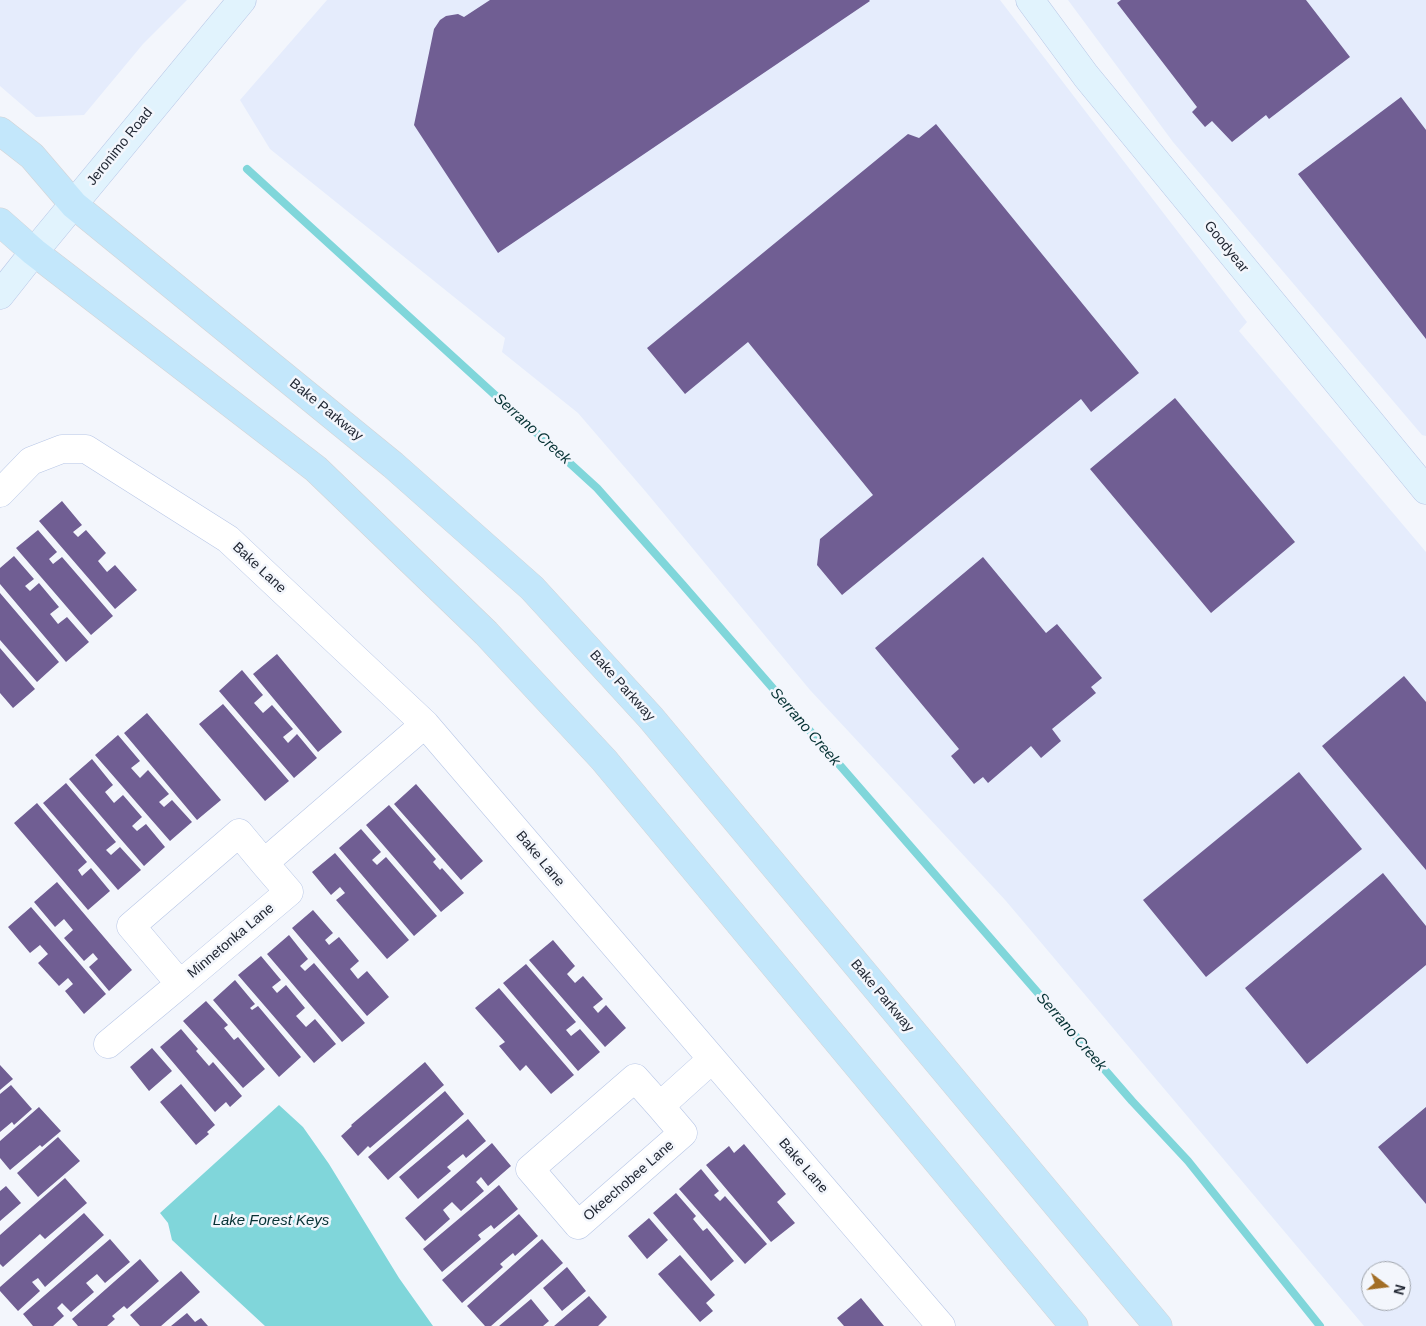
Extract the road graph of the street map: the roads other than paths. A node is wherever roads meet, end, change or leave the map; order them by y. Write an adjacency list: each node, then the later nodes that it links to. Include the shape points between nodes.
1 (242, 0): 4 (street, Jeronimo Road)
2 (1030, 0): 8 (street, Goodyear, via 1086,76)
3 (0, 131): 4 (main road, Bake Parkway, via 32,156)
4 (74, 205): 6 (street, Jeronimo Road); 18 (main road, Bake Parkway, via 393,465 532,588 651,718)
5 (0, 222): 6 (main road)
6 (34, 252): 7 (street, Jeronimo Road); 17 (main road, via 316,469 486,633 604,760)
7 (0, 295)
8 (1426, 490)
9 (0, 493): 10 (street, Bake Lane, via 31,461 62,449 86,449 228,539)
10 (425, 724): 11 (street); 14 (street, Bake Lane)
11 (264, 863): 12 (street, Minnetonka Lane, via 289,892); 12 (street, Minnetonka Lane, via 239,833 131,926)
12 (180, 984): 13 (street)
13 (108, 1044)
14 (711, 1060): 15 (street); 16 (street, Bake Lane)
15 (660, 1106): 15 (street, Okeechobee Lane, via 635,1078 530,1169 578,1225 683,1133)
16 (940, 1326)
17 (1074, 1326)
18 (1158, 1326)

